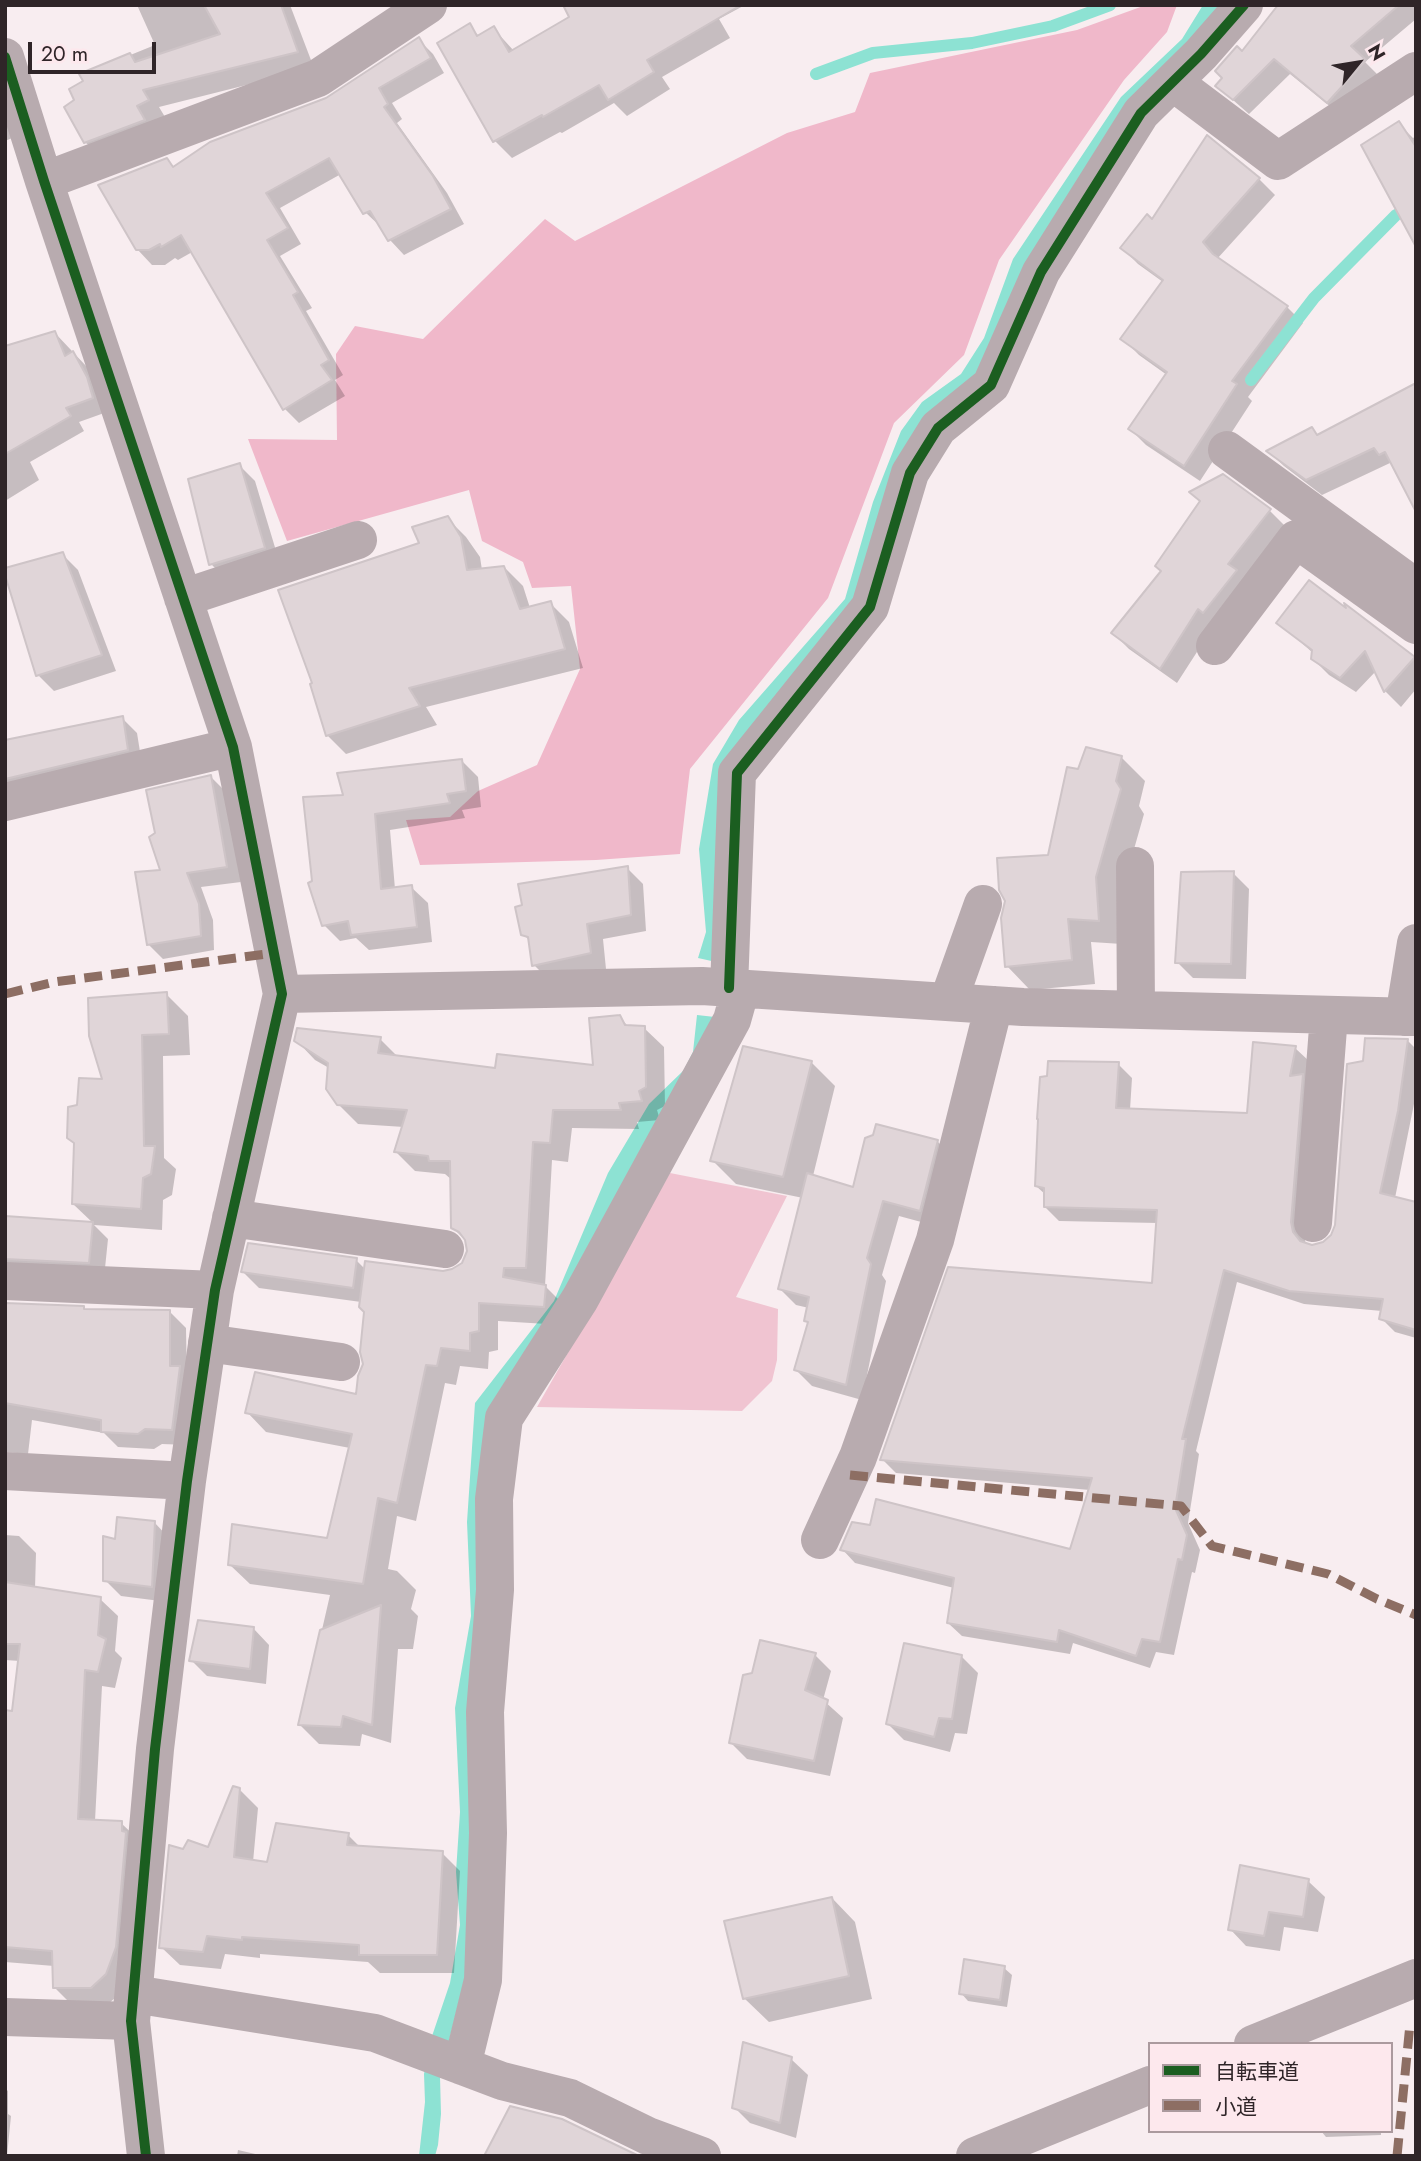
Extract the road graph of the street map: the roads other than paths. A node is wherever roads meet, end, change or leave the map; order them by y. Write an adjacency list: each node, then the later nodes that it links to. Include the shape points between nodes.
1 (428, 5): 6 (street, via 318,78)
2 (1244, 5): 5 (street)
3 (5, 57): 6 (street)
4 (1416, 71): 5 (street, via 1278,160)
5 (1173, 82): 18 (street, via 1141,113 1041,272 991,385 938,428 910,473 870,607 737,773)
6 (44, 181): 9 (street)
7 (1227, 450): 10 (street, via 1404,579)
8 (358, 540): 9 (street)
9 (183, 598): 13 (street)
10 (1416, 611)
11 (1416, 625): 12 (street, via 1296,540)
12 (1214, 646)
13 (233, 747): 14 (street); 19 (street)
14 (5, 802)
15 (1135, 866): 22 (street)
16 (983, 904): 20 (street)
17 (1416, 943): 24 (street)
18 (735, 988): 19 (street); 20 (street); 39 (street, via 732,1020 580,1299 504,1418 494,1499 495,1590 485,1712 488,1833 483,1980)
19 (282, 994): 25 (street)
20 (948, 1002): 21 (street)
21 (994, 1005): 22 (street); 34 (street, via 935,1240 858,1457)
22 (1136, 1010): 23 (street)
23 (1329, 1015): 24 (street); 26 (street)
24 (1410, 1017)
25 (231, 1218): 27 (street); 29 (street)
26 (1313, 1223)
27 (445, 1249)
28 (5, 1282): 29 (street)
29 (215, 1290): 30 (street)
30 (207, 1343): 31 (street); 33 (street)
31 (341, 1362)
32 (5, 1471): 33 (street)
33 (187, 1481): 36 (street, via 155,1749)
34 (820, 1540)
35 (1416, 1978): 38 (street)
36 (132, 2008): 37 (street); 39 (street, via 375,2033); 41 (street)
37 (5, 2017)
38 (1258, 2042)
39 (463, 2066): 42 (street, via 570,2098)
40 (1148, 2086): 43 (street)
41 (146, 2156)
42 (702, 2156)
43 (975, 2156)

